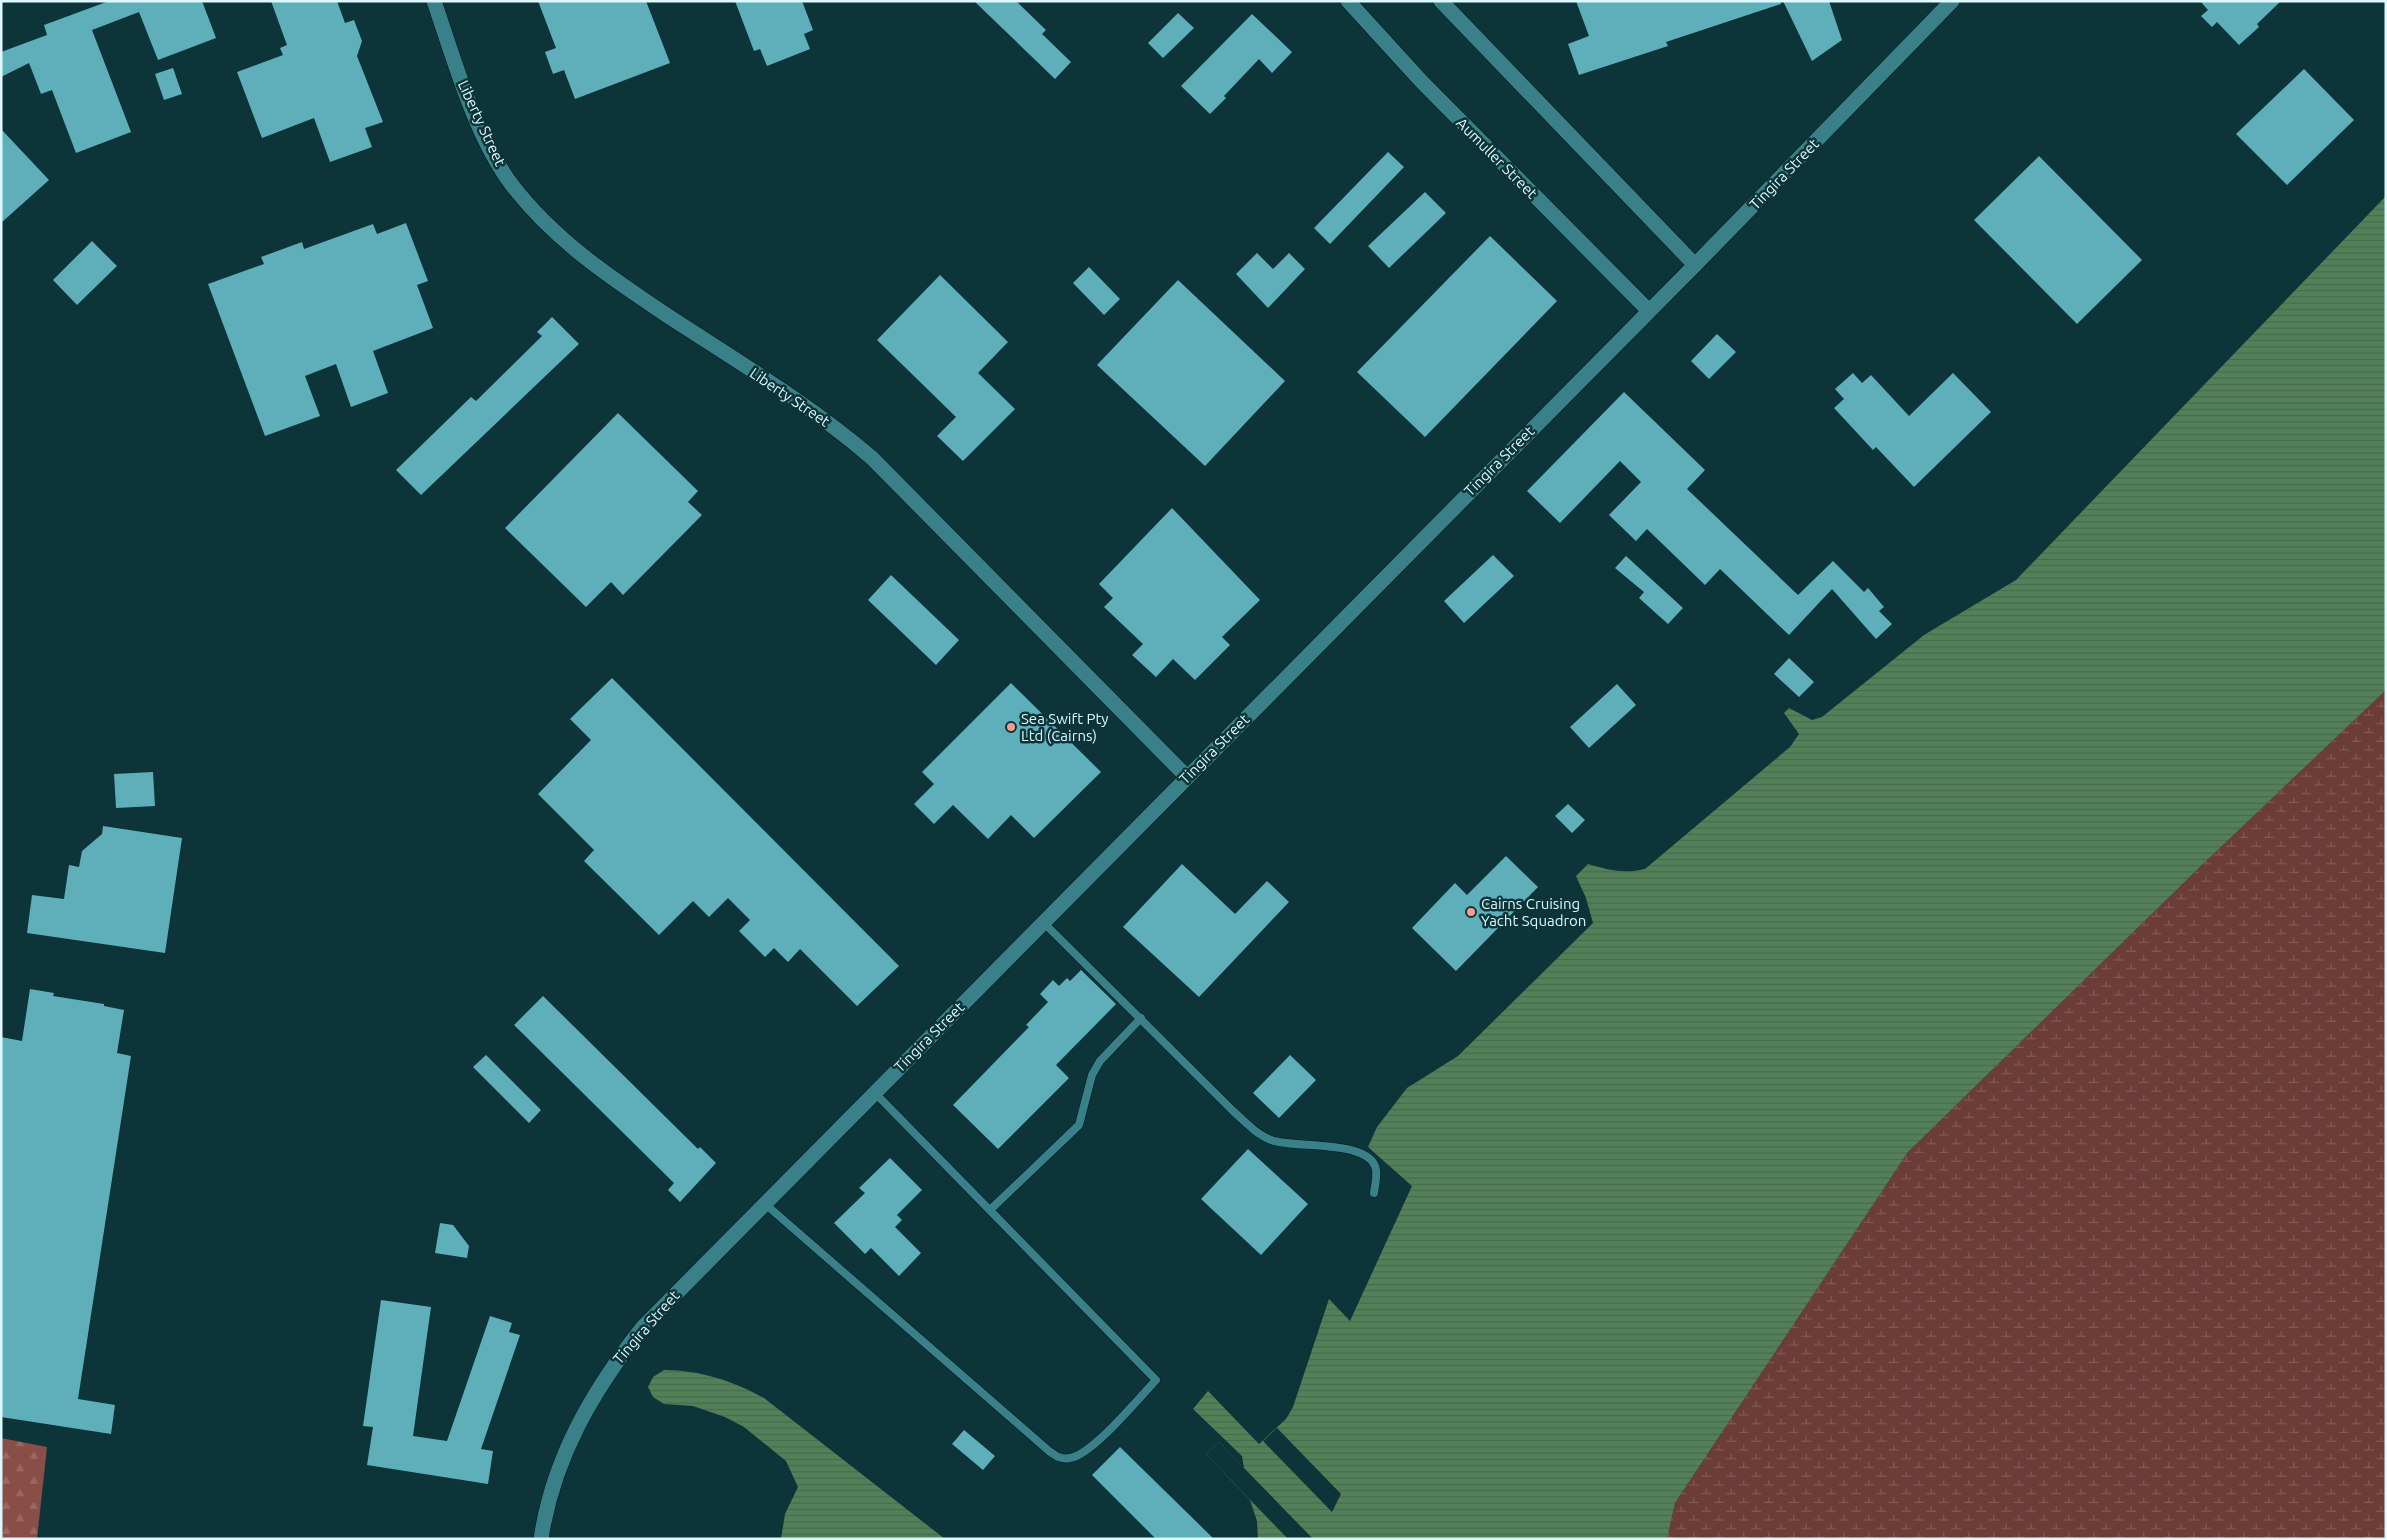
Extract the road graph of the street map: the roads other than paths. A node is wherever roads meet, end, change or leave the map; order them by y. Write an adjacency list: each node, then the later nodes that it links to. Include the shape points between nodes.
1 (434, 1): 7 (street, Liberty Street, via 470,103 488,143 511,184 545,223 616,281 838,429 872,458)
2 (1348, 1): 6 (street, Aumuller Street, via 1422,82)
3 (1441, 1): 5 (street)
4 (1952, 1): 5 (street, Tingira Street)
5 (1695, 265): 6 (street, Tingira Street)
6 (1648, 311): 7 (street, Tingira Street)
7 (1187, 777): 8 (street, Tingira Street)
8 (1043, 922): 9 (lane); 10 (street, Tingira Street)
9 (1142, 1018): 11 (lane, via 1258,1133 1280,1142 1363,1153 1376,1170); 13 (lane, via 1100,1061 1092,1075 1079,1125)
10 (874, 1092): 12 (street, Tingira Street); 13 (lane)
11 (1374, 1194)
12 (764, 1204): 13 (lane, via 1048,1451 1060,1458 1076,1457 1097,1441 1156,1380); 14 (street, Tingira Street, via 643,1327 610,1368 570,1440 545,1510)
13 (990, 1210)
14 (541, 1539)

